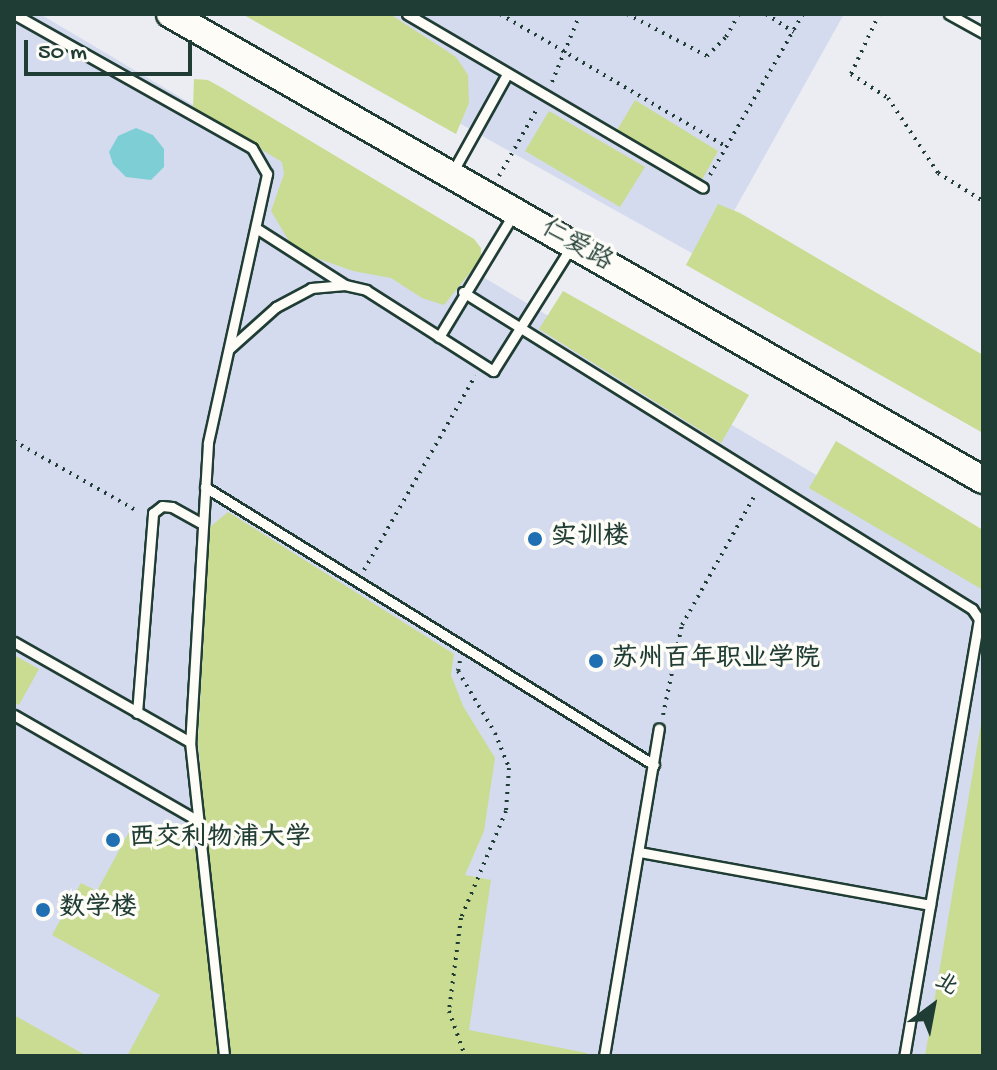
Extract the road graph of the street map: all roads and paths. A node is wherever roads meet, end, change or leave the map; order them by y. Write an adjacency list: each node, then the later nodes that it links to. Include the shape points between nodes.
1 (14, 14): 19 (lane, via 252,148 267,174)
2 (170, 14): 15 (main road, 仁爱路)
3 (407, 14): 13 (lane)
4 (500, 14): 14 (path)
5 (627, 14): 6 (path, via 707,56)
6 (739, 14)
7 (766, 14): 11 (path)
8 (803, 14): 11 (path)
9 (879, 14): 17 (path, via 851,74 888,98 938,173)
10 (949, 14): 12 (lane)
11 (794, 32): 14 (path)
12 (983, 33)
13 (507, 74): 15 (lane); 16 (lane)
14 (727, 147): 16 (path)
15 (451, 175): 18 (main road, 仁爱路)
16 (703, 188)
17 (983, 201)
18 (515, 212): 20 (main road, 仁爱路); 22 (lane)
19 (256, 228): 21 (lane); 25 (lane)
20 (572, 245): 23 (lane); 29 (main road, 仁爱路)
21 (345, 285): 24 (lane, via 366,290); 25 (lane, via 311,288 287,301)
22 (463, 292): 23 (lane); 24 (lane)
23 (520, 328): 26 (lane, via 493,371); 28 (lane)
24 (439, 337): 26 (lane)
25 (229, 349): 30 (lane, via 208,443)
26 (482, 364): 33 (path)
27 (14, 441): 31 (path)
28 (764, 479): 38 (path, via 682,625); 43 (lane, via 972,609 979,619)
29 (983, 480)
30 (205, 487): 32 (lane); 33 (lane)
31 (152, 520): 32 (lane, via 162,506); 36 (lane)
32 (203, 524): 39 (lane)
33 (357, 582): 35 (lane)
34 (14, 642): 36 (lane)
35 (462, 647): 40 (lane); 45 (path, via 458,671 509,768 506,811 461,918 449,1011)
36 (137, 713): 39 (lane)
37 (14, 715): 41 (lane)
38 (659, 729): 40 (lane)
39 (190, 742): 41 (lane)
40 (654, 765): 42 (lane)
41 (198, 821): 44 (lane)
42 (639, 852): 43 (lane); 46 (lane)
43 (930, 905): 47 (lane)
44 (224, 1056)
45 (465, 1056)
46 (604, 1056)
47 (904, 1056)

